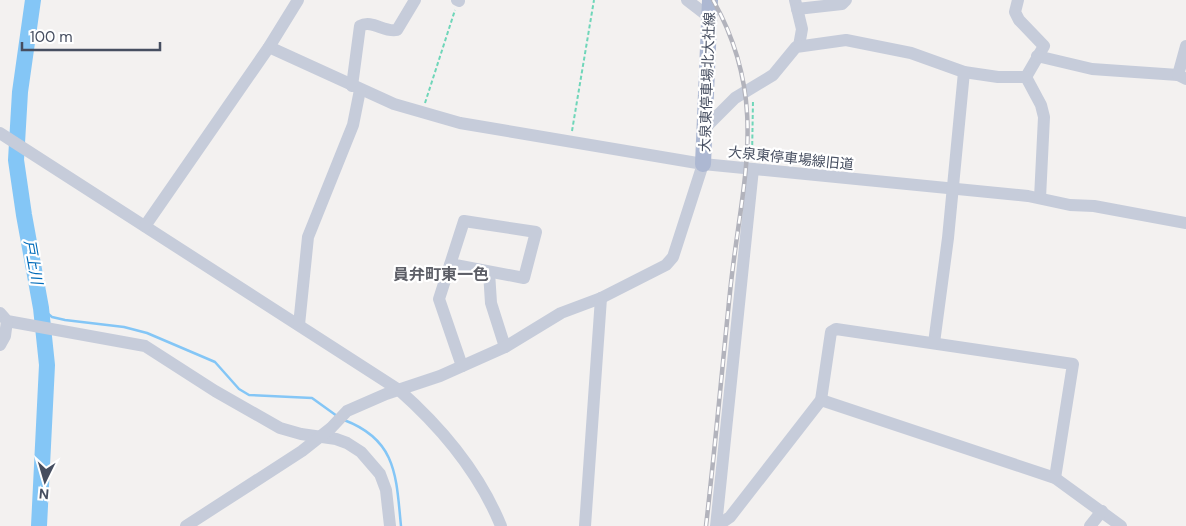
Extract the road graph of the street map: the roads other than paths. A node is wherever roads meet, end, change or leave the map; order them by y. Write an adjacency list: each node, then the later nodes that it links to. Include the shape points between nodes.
1 (298, 0): 11 (street)
2 (415, 0): 16 (street, via 397,30 368,24 360,26)
3 (687, 0): 8 (street)
4 (710, 0): 8 (main road, 大泉東停車場北大社線)
5 (846, 0): 7 (street, via 842,4)
6 (1018, 0): 12 (street, via 1015,12 1019,20 1044,46)
7 (796, 5): 9 (street, via 802,29)
8 (709, 17): 17 (main road, 大泉東停車場北大社線)
9 (799, 46): 13 (street, via 846,40 911,53); 17 (street, via 792,50 773,75 735,98)
10 (1186, 46): 15 (street)
11 (269, 47): 16 (street, 大泉東停車場線旧道); 24 (street)
12 (1037, 56): 14 (street); 15 (street, via 1092,69)
13 (964, 72): 14 (street); 21 (street)
14 (1026, 77): 22 (street, via 1044,117)
15 (1182, 77)
16 (356, 88): 19 (street, 大泉東停車場線旧道, via 422,113 460,123); 29 (street, via 353,125 308,237)
17 (706, 127): 19 (main road, 大泉東停車場北大社線)
18 (0, 133): 24 (street)
19 (703, 164): 20 (street, 大泉東停車場線旧道); 27 (street, via 671,260 660,269)
20 (752, 169): 21 (street, 大泉東停車場線旧道); 43 (street)
21 (953, 190): 22 (street, 大泉東停車場線旧道); 30 (street)
22 (1040, 198): 23 (street, 大泉東停車場線旧道)
23 (1186, 223)
24 (145, 226): 29 (street)
25 (450, 264): 26 (street); 26 (street, via 464,221 536,232 524,278); 33 (street, via 439,299)
26 (489, 272): 32 (street, via 490,304)
27 (600, 298): 32 (street, via 561,313); 42 (street)
28 (3, 317): 31 (street, via 5,336); 36 (street, via 26,326 145,346 280,428 301,434)
29 (299, 325): 34 (street)
30 (934, 343): 35 (street, via 834,330); 37 (street, via 1073,364)
31 (0, 345)
32 (505, 347): 33 (street)
33 (462, 366): 34 (street)
34 (399, 390): 36 (street, via 343,415); 41 (street, via 441,431 466,463 492,504)
35 (821, 400): 37 (street); 43 (street, via 730,517)
36 (326, 432): 39 (street); 40 (street, via 361,452 380,474 386,490)
37 (1055, 478): 38 (street)
38 (1102, 511): 44 (street); 45 (street)
39 (186, 526)
40 (390, 526)
41 (501, 526)
42 (585, 526)
43 (716, 526)
44 (1090, 526)
45 (1121, 526)

